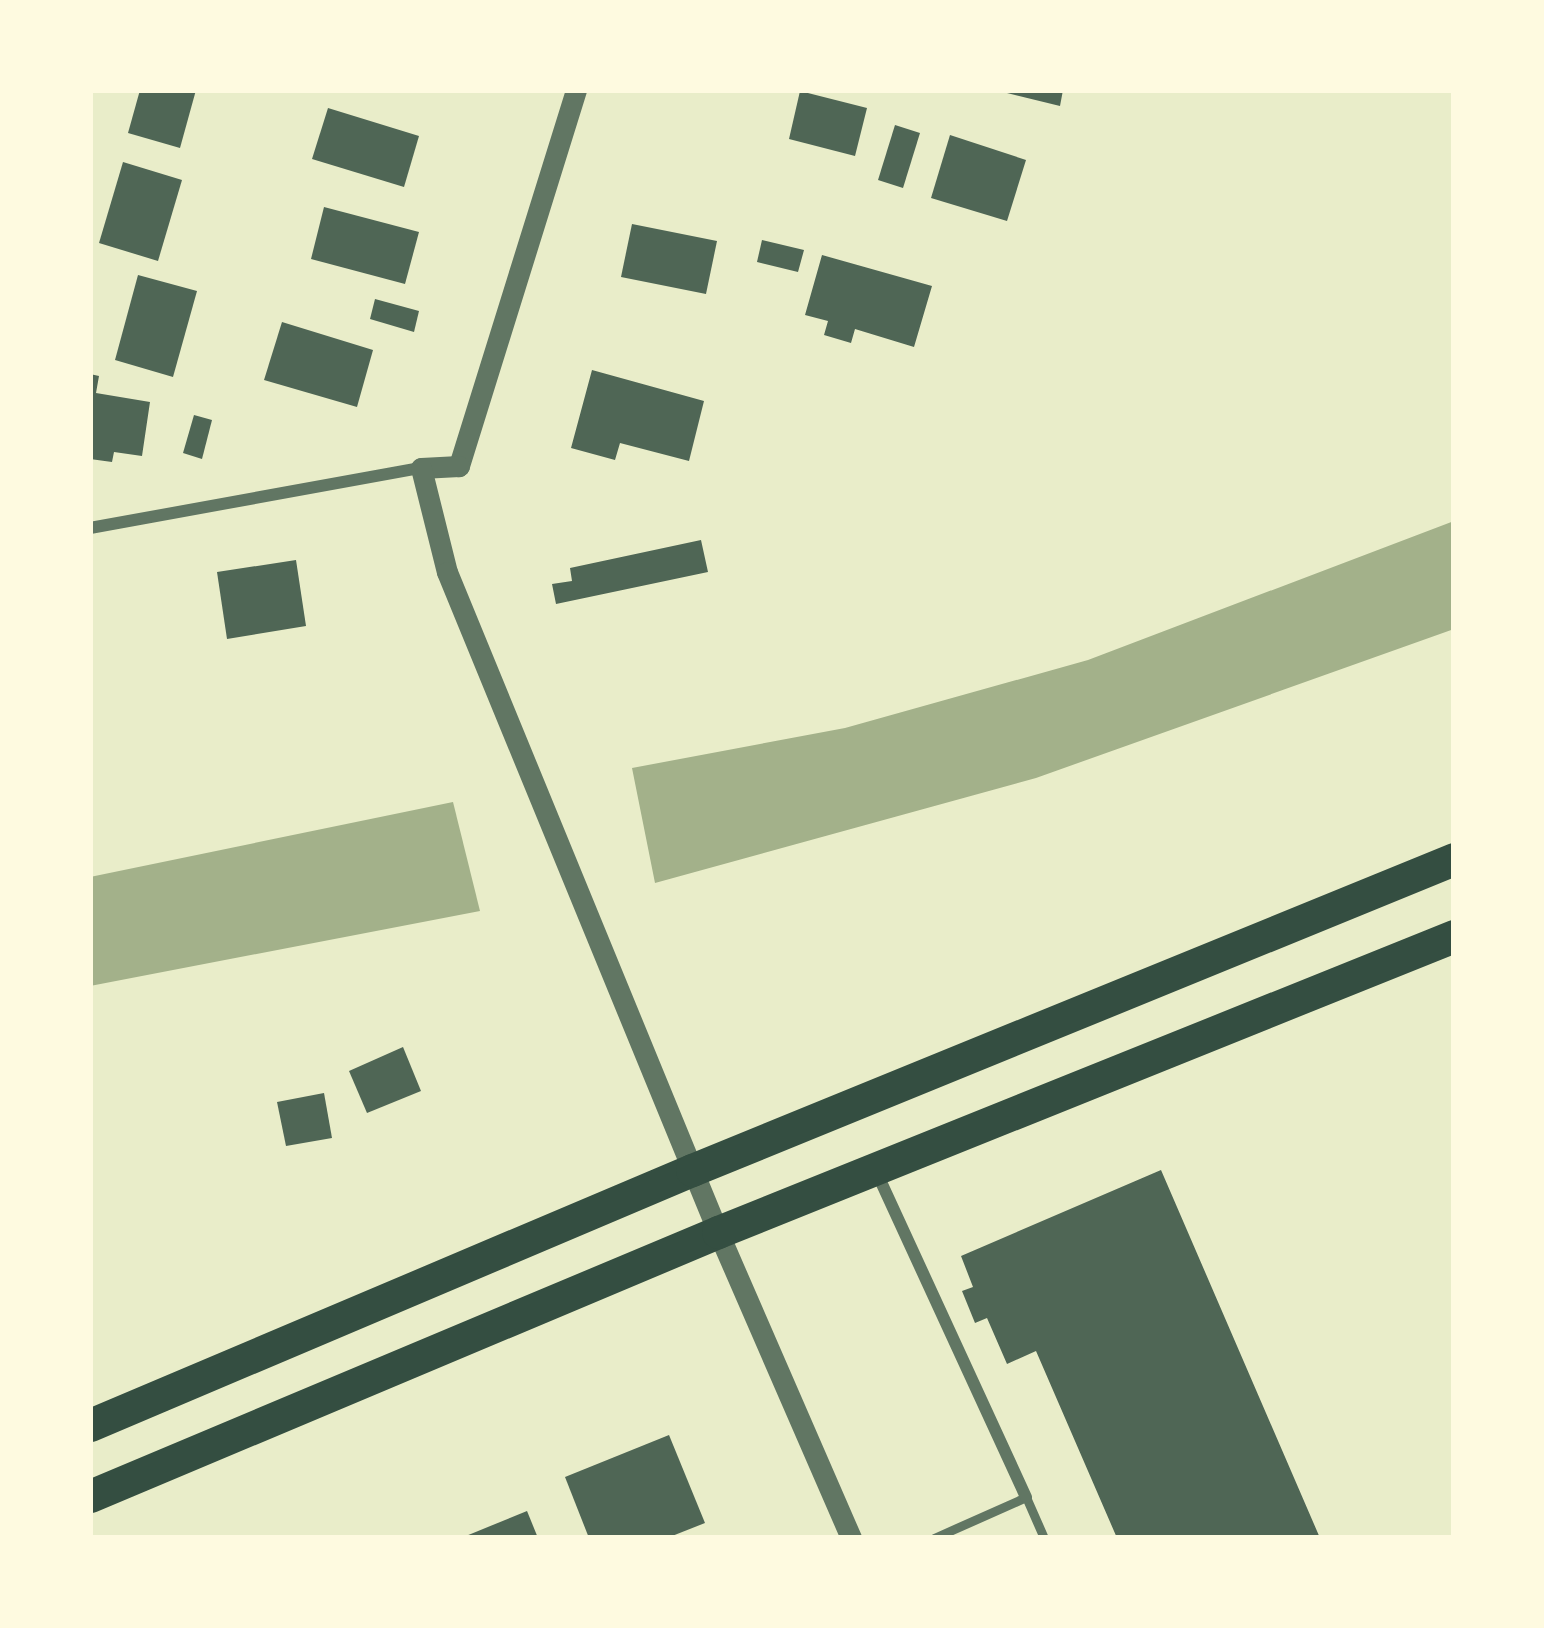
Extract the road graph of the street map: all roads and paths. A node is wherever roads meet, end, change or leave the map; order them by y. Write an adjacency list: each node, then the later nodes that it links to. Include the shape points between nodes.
1 (576, 90): 2 (street, via 459,466)
2 (422, 468): 3 (street); 7 (street, via 447,572)
3 (90, 528)
4 (1454, 860): 7 (highway)
5 (1454, 937): 6 (highway)
6 (875, 1169): 8 (highway); 11 (street)
7 (692, 1170): 8 (street); 9 (highway)
8 (718, 1232): 10 (highway); 12 (street)
9 (90, 1425)
10 (90, 1496)
11 (1026, 1497): 13 (lane); 14 (lane)
12 (851, 1538)
13 (934, 1538)
14 (1045, 1538)

